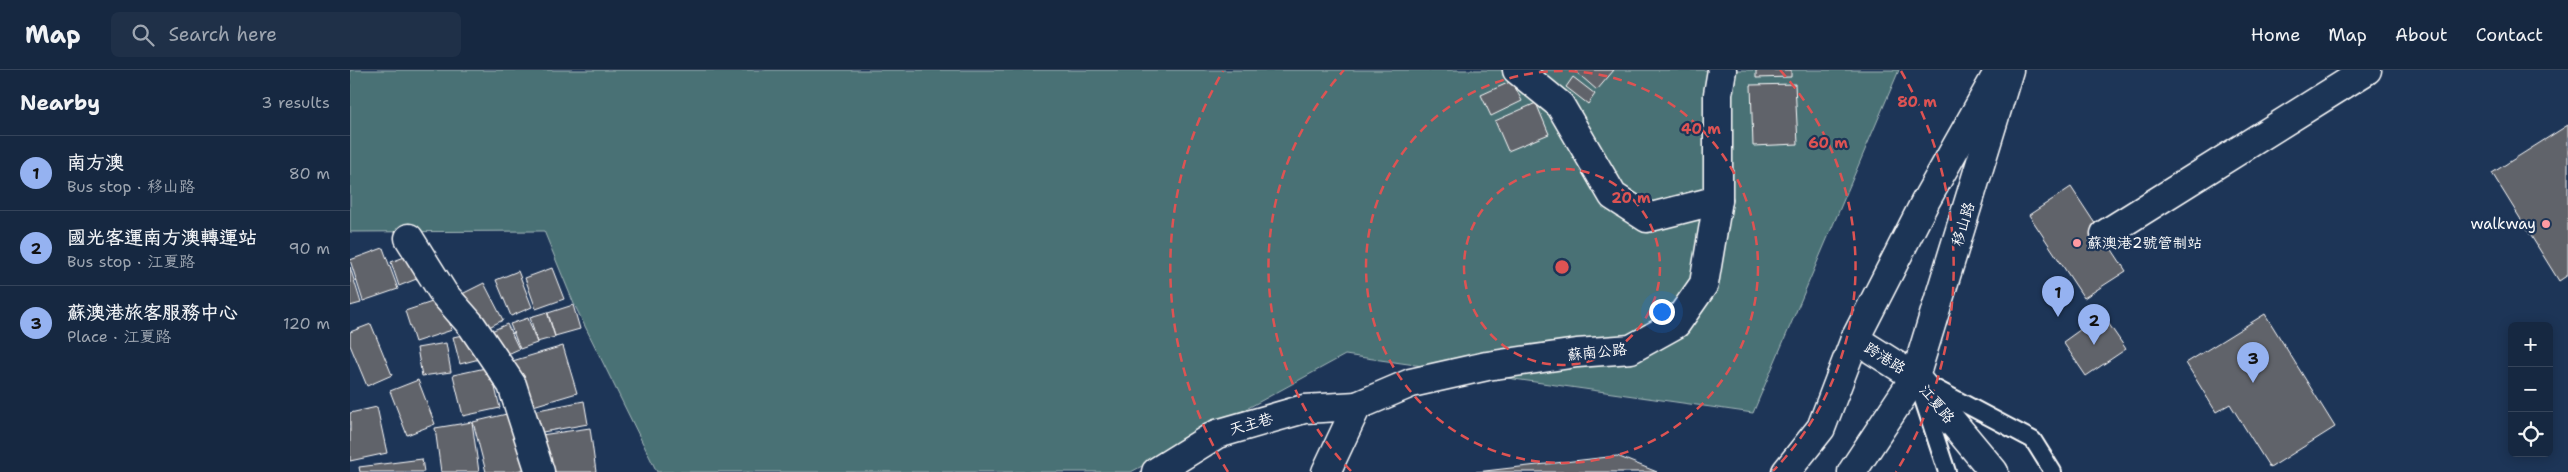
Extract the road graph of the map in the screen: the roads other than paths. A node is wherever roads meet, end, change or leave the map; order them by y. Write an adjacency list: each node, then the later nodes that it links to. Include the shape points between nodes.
1 (1517, 70): 6 (street, via 1560,105 1613,196 1647,218)
2 (1722, 70): 6 (street, 蘇南公路, via 1718,94)
3 (1999, 70): 9 (street, via 1924,202)
4 (2009, 70): 10 (street, 移山路)
5 (2367, 70): 7 (street)
6 (1718, 200): 11 (street, 蘇南公路, via 1704,284 1676,324 1631,350 1577,353 1487,366 1411,383)
7 (2105, 234)
8 (409, 238): 12 (street, via 444,294 472,326 512,385)
9 (1855, 339): 10 (street, 跨港路); 15 (street, via 1821,428)
10 (1915, 377): 16 (street, 江夏路); 17 (lane); 18 (street, 江夏路); 19 (lane, via 2033,440)
11 (1357, 406): 13 (street, 天主巷, via 1304,409 1217,434); 14 (street)
12 (540, 472)
13 (1156, 472)
14 (1326, 472)
15 (1786, 472)
16 (1852, 472)
17 (1947, 472)
18 (1994, 472)
19 (2053, 472)

